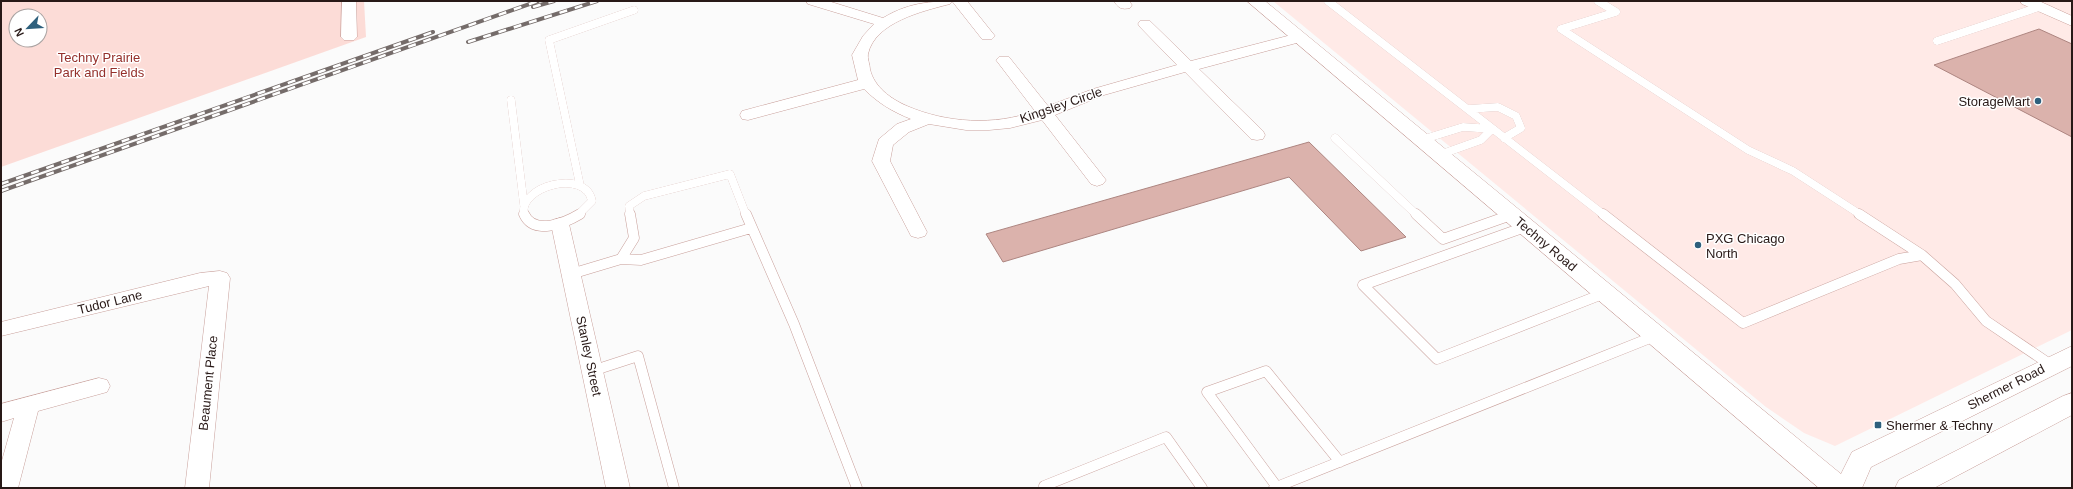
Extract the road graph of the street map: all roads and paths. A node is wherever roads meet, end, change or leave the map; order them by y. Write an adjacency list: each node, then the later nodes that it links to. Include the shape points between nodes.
1 (349, 1): 14 (street)
2 (813, 1): 11 (street)
3 (945, 1): 11 (street, via 909,11)
4 (959, 1): 13 (street)
5 (1255, 1): 15 (main road, Techny Road)
6 (1328, 1): 21 (lane)
7 (1598, 1): 38 (lane, via 1616,12 1561,29 1748,150 1793,171)
8 (2033, 4): 10 (street); 16 (lane)
9 (634, 10): 32 (lane, via 549,40)
10 (2072, 22)
11 (885, 23): 19 (street, via 869,38 860,55)
12 (1145, 24): 18 (street)
13 (987, 36)
14 (349, 37)
15 (1299, 38): 18 (street, Kingsley Circle); 29 (main road, Techny Road)
16 (1937, 41)
17 (1004, 60): 22 (street)
18 (1188, 67): 22 (street, Kingsley Circle, via 1090,94); 26 (street)
19 (867, 83): 23 (street); 24 (street, Kingsley Circle, via 881,97 903,110)
20 (511, 100): 33 (lane)
21 (1468, 109): 25 (lane); 28 (lane, via 1498,107 1516,116 1521,128)
22 (1044, 113): 24 (street, Kingsley Circle, via 1030,119 1001,125 961,125); 31 (street)
23 (748, 116)
24 (928, 119): 37 (street, via 903,128 885,143 881,161)
25 (1492, 129): 28 (lane); 29 (lane, via 1463,127); 30 (lane, via 1481,140)
26 (1257, 135)
27 (1335, 138): 34 (lane, via 1442,239)
28 (1504, 138): 38 (lane, via 1743,323 1899,259)
29 (1421, 140): 30 (main road, Techny Road)
30 (1439, 155): 34 (main road, Techny Road)
31 (1097, 180)
32 (580, 185): 33 (lane, via 559,184 548,187 529,198); 35 (lane, via 591,194 592,201 581,214)
33 (524, 205): 35 (lane, via 523,212 531,222 539,225)
34 (1518, 221): 42 (main road, Techny Road); 42 (lane, via 1363,285 1437,359)
35 (560, 224): 40 (street, Stanley Street)
36 (751, 228): 39 (lane, via 641,260); 39 (lane, via 730,174 644,196 629,206 634,238); 58 (lane, via 760,241 794,324)
37 (918, 232)
38 (1922, 255): 45 (lane, via 1955,284 1986,321)
39 (621, 259): 40 (lane)
40 (571, 274): 46 (street, Stanley Street)
41 (220, 278): 43 (street, Tudor Lane, via 200,280); 55 (street, Beaument Place)
42 (1605, 293): 44 (main road, Techny Road)
43 (1, 329)
44 (1656, 336): 51 (lane); 60 (main road, Techny Road)
45 (2062, 360): 61 (main road, Shermer Road, via 1861,460)
46 (592, 371): 56 (street, Stanley Street); 57 (lane, via 638,356)
47 (99, 386): 49 (street)
48 (2072, 404): 62 (main road)
49 (29, 405): 50 (street); 54 (street)
50 (1, 413)
51 (1340, 462): 53 (lane); 53 (lane, via 1266,371 1207,392)
52 (1043, 487): 59 (lane, via 1166,437)
53 (1275, 487)
54 (6, 488)
55 (197, 488)
56 (618, 488)
57 (674, 488)
58 (857, 488)
59 (1202, 488)
60 (1838, 488)
61 (1848, 488)
62 (1909, 488)

